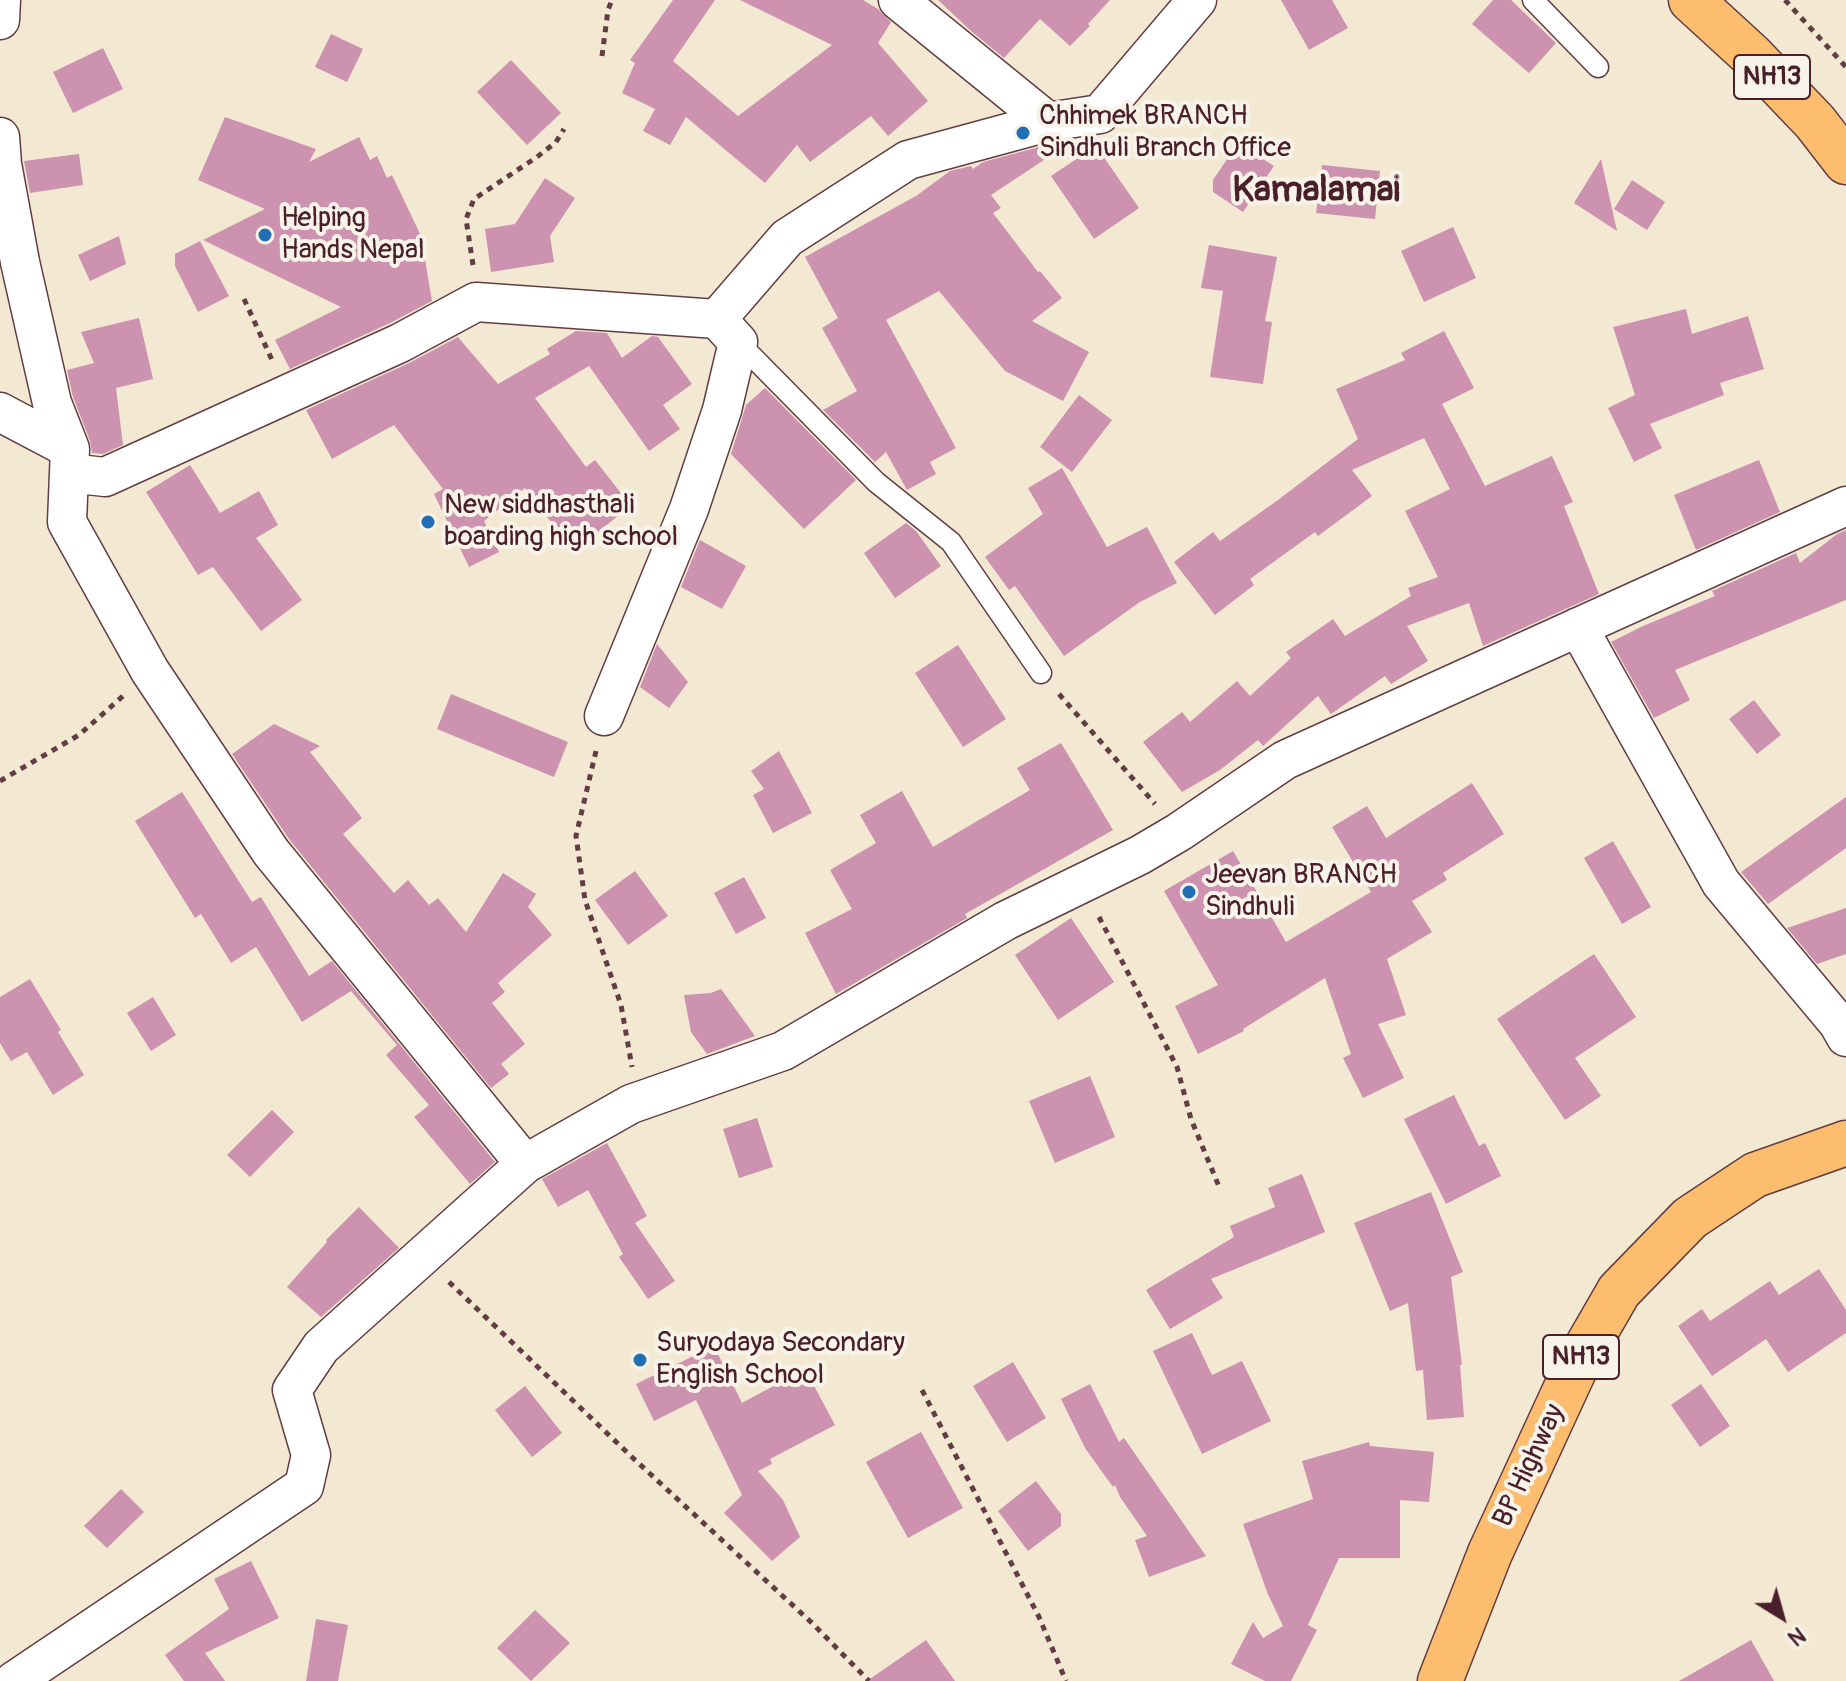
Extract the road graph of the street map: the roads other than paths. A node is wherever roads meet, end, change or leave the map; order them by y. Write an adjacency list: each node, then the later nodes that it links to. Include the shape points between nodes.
1 (1, 0): 6 (street)
2 (898, 0): 8 (street)
3 (1197, 0): 8 (street, via 1100,114)
4 (1533, 0): 7 (lane)
5 (1691, 0): 10 (highway, NH13, via 1805,111)
6 (0, 20)
7 (1598, 67)
8 (1048, 122): 11 (street, via 908,160 787,238)
9 (0, 137): 13 (street, via 42,360)
10 (1846, 162)
11 (728, 331): 13 (street, via 476,302 400,343 105,477); 16 (lane, via 876,482 951,542); 17 (street, via 722,410 689,509)
12 (0, 412): 13 (street)
13 (70, 461): 20 (street, via 67,522 150,671 271,852)
14 (1846, 506): 15 (street)
15 (1578, 627): 18 (street, via 1721,883); 20 (street, via 1285,760 1140,855 1005,921 783,1051 631,1104)
16 (1041, 673)
17 (604, 716)
18 (1846, 1037)
19 (1846, 1143): 22 (highway, BP Highway / NH13, via 1755,1175 1690,1218 1619,1291 1578,1362 1490,1553)
20 (525, 1164): 21 (street, via 321,1347 292,1390 311,1455 304,1486)
21 (14, 1681)
22 (1440, 1681)

